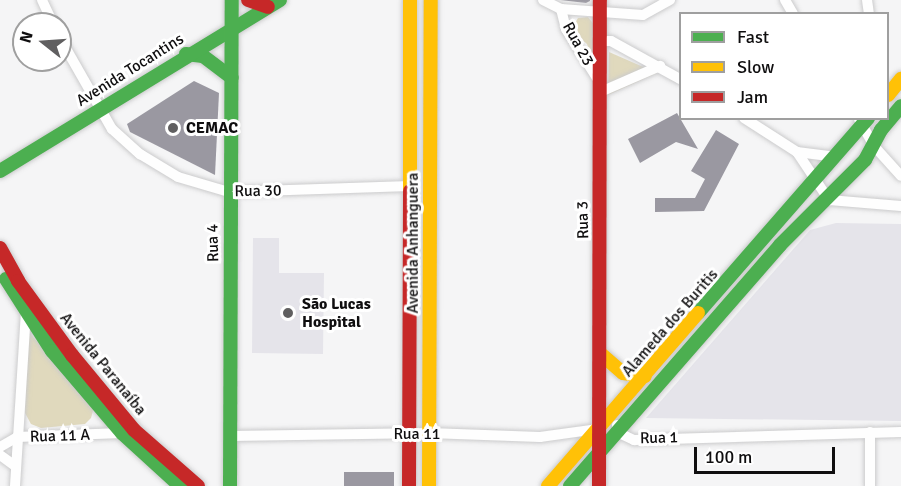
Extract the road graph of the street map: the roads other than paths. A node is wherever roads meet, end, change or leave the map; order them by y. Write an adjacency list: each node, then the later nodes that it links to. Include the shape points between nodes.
1 (232, 0): 10 (main road, Rua 4)
2 (248, 0): 7 (main road)
3 (410, 0): 31 (main road, Avenida Anhanguera)
4 (431, 0): 45 (main road, Avenida Anhanguera)
5 (543, 0): 9 (street, Rua 23)
6 (670, 0): 8 (street, Rua 23, via 643,15)
7 (274, 3): 10 (main road, Avenida Tocantins)
8 (599, 7): 9 (street, Rua 23); 11 (main road, Rua 3)
9 (561, 9): 16 (street, Rua 23, via 566,29)
10 (233, 28): 12 (main road, Avenida Tocantins); 15 (main road, Rua 4)
11 (598, 41): 14 (street, Rua 23, via 611,41); 16 (main road, Rua 3)
12 (186, 54): 15 (main road, via 203,56); 22 (main road, Avenida Tocantins)
13 (72, 61): 22 (street, Rua 30)
14 (660, 66): 17 (street, Rua 23); 19 (street)
15 (231, 78): 32 (main road, Rua 4)
16 (597, 78): 19 (main road, Rua 3)
17 (679, 78)
18 (901, 79): 20 (main road)
19 (598, 93): 39 (main road, Rua 3)
20 (889, 94)
21 (901, 106): 25 (main road, Alameda dos Buritis)
22 (98, 110): 28 (main road, Avenida Tocantins); 32 (street, Rua 30, via 140,154 178,177)
23 (747, 120): 26 (street)
24 (863, 120): 25 (street, Alameda dos Buritis); 27 (main road, Alameda dos Buritis)
25 (874, 147): 29 (street); 33 (main road, Alameda dos Buritis)
26 (797, 152): 27 (street); 30 (street)
27 (837, 157): 30 (main road, Alameda dos Buritis)
28 (0, 171)
29 (901, 176)
30 (816, 181): 33 (street); 40 (main road, Alameda dos Buritis)
31 (410, 186): 32 (street, Rua 30); 47 (main road, Avenida Anhanguera)
32 (229, 192): 48 (main road, Rua 4)
33 (829, 200): 34 (street); 46 (main road, Alameda dos Buritis, via 780,245)
34 (901, 206)
35 (0, 248): 56 (main road, Avenida Paranaíba, via 18,281 79,363 135,430)
36 (0, 268): 38 (main road, Avenida Paranaíba)
37 (0, 289): 38 (main road)
38 (26, 311): 44 (main road, Avenida Paranaíba, via 52,351); 49 (street)
39 (601, 354): 40 (main road, via 623,373); 50 (main road, Rua 3)
40 (645, 376): 41 (main road, Alameda dos Buritis)
41 (613, 413): 46 (street, Rua 1); 50 (main road, Alameda dos Buritis)
42 (870, 432): 43 (street, Rua 1); 46 (street, Rua 1, via 634,440); 63 (street)
43 (901, 432)
44 (122, 433): 49 (street, Rua 11 A); 55 (main road, Avenida Paranaíba)
45 (429, 433): 47 (street, Rua 11); 50 (street, Rua 11); 59 (main road, Avenida Anhanguera)
46 (619, 433): 50 (main road, Alameda dos Buritis)
47 (409, 434): 48 (street, Rua 11); 58 (main road, Avenida Anhanguera)
48 (231, 436): 57 (main road, Rua 4)
49 (17, 437): 51 (street, Rua 11 A); 53 (street)
50 (601, 440): 60 (main road, Alameda dos Buritis); 61 (main road, Alameda dos Buritis); 62 (main road, Rua 3)
51 (0, 447)
52 (0, 455): 53 (street)
53 (15, 466): 54 (street)
54 (15, 486)
55 (180, 486)
56 (198, 486)
57 (230, 486)
58 (409, 486)
59 (429, 486)
60 (548, 486)
61 (570, 486)
62 (599, 486)
63 (870, 486)

